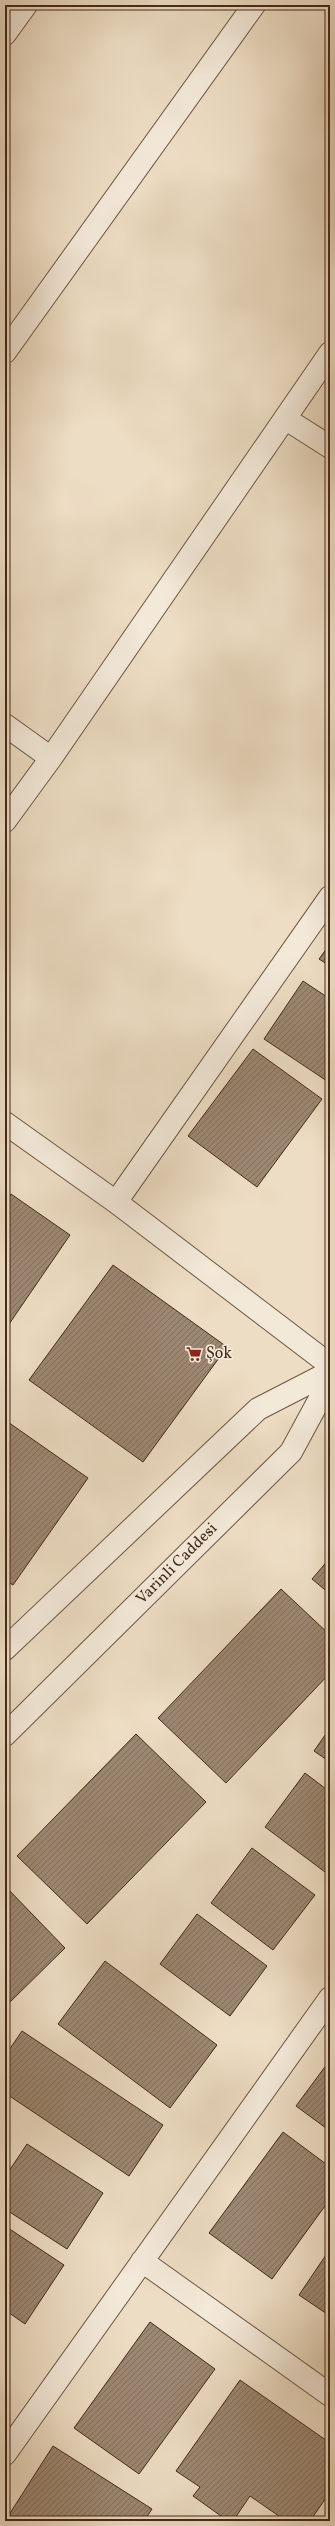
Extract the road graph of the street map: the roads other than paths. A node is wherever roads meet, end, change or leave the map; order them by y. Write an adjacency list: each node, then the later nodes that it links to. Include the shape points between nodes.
1 (26, 5): 3 (street)
2 (254, 5): 4 (street)
3 (5, 34)
4 (5, 352)
5 (330, 353): 6 (street)
6 (286, 419): 7 (street); 9 (street)
7 (330, 447)
8 (5, 725): 9 (street)
9 (51, 758): 10 (street)
10 (5, 821)
11 (330, 897): 13 (street)
12 (5, 1123): 13 (street)
13 (116, 1202): 14 (street)
14 (330, 1364)
15 (330, 1372): 17 (street, via 258,1410)
16 (330, 1380): 18 (street, Varinli Caddesi, via 290,1452)
17 (5, 1649)
18 (5, 1734)
19 (330, 1998): 20 (street)
20 (142, 2261): 21 (street); 22 (street)
21 (330, 2395)
22 (5, 2454)

